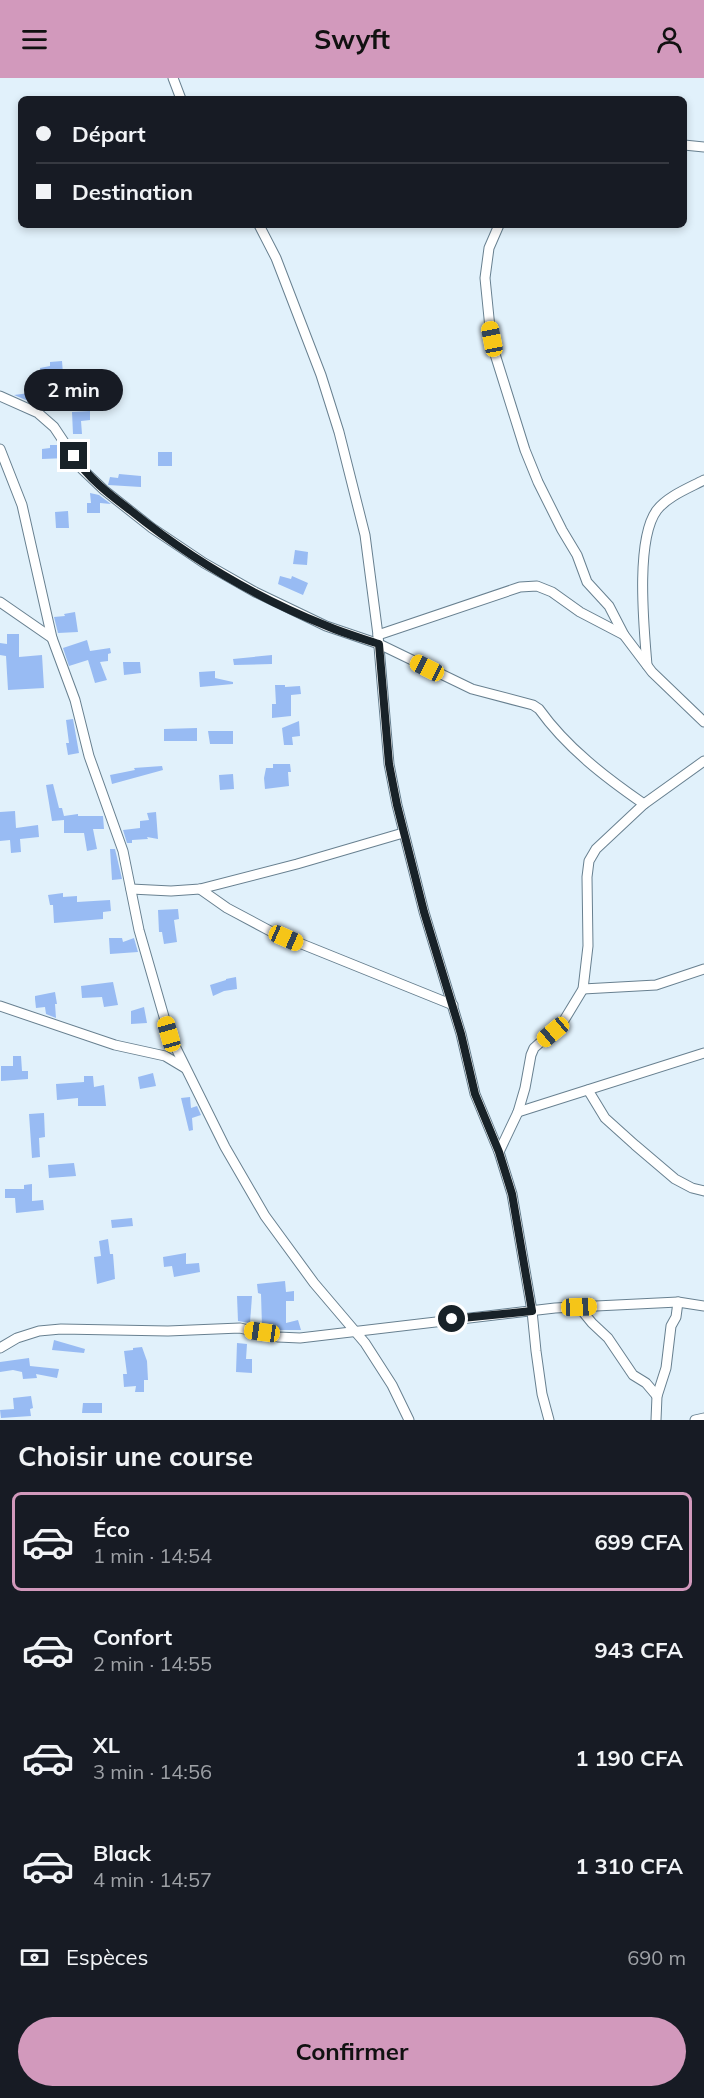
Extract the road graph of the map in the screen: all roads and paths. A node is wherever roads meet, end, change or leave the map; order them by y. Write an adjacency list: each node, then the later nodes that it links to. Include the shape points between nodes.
1 (173, 78): 2 (street)
2 (180, 96)
3 (687, 145): 4 (street)
4 (704, 147)
5 (261, 228): 13 (street, via 298,313 339,432 365,535)
6 (499, 228): 11 (street, via 489,248 485,278 494,351 538,482 587,582 609,606)
7 (0, 396): 13 (street, via 38,413 54,427 82,469 104,490 204,563 316,621)
8 (0, 448): 12 (street, via 22,505)
9 (704, 480): 14 (street, via 659,507 651,519 644,562)
10 (0, 602): 12 (street)
11 (624, 636): 13 (street, via 537,586 520,587); 14 (street)
12 (52, 638): 20 (street, via 120,842)
13 (378, 639): 17 (street, via 472,689 539,709 576,752); 18 (street, via 389,764)
14 (647, 665): 15 (street)
15 (704, 722)
16 (704, 761): 17 (street)
17 (644, 804): 22 (street, via 596,849 590,861)
18 (403, 833): 19 (street); 23 (street)
19 (200, 889): 20 (street); 23 (street, via 272,932)
20 (131, 890): 26 (street, via 169,1034)
21 (704, 969): 22 (street, via 656,985)
22 (583, 989): 28 (street, via 563,1022 534,1048)
23 (453, 1005): 29 (street, via 475,1094)
24 (0, 1006): 26 (street, via 115,1045 165,1056)
25 (704, 1053): 27 (street)
26 (185, 1068): 35 (street, via 265,1216)
27 (588, 1090): 28 (street); 30 (street, via 605,1118 635,1145 675,1179)
28 (518, 1112): 29 (street)
29 (499, 1152): 34 (street, via 512,1194)
30 (704, 1191)
31 (678, 1302): 32 (street); 33 (street); 37 (street)
32 (704, 1306)
33 (579, 1307): 34 (street); 37 (street, via 608,1338 633,1375)
34 (532, 1311): 35 (street); 40 (street)
35 (356, 1332): 36 (street, via 300,1338 240,1328 62,1329 39,1331); 39 (street, via 392,1385)
36 (0, 1348)
37 (657, 1396): 41 (street)
38 (704, 1419): 42 (street)
39 (409, 1420)
40 (549, 1420)
41 (656, 1420)
42 (695, 1420)

